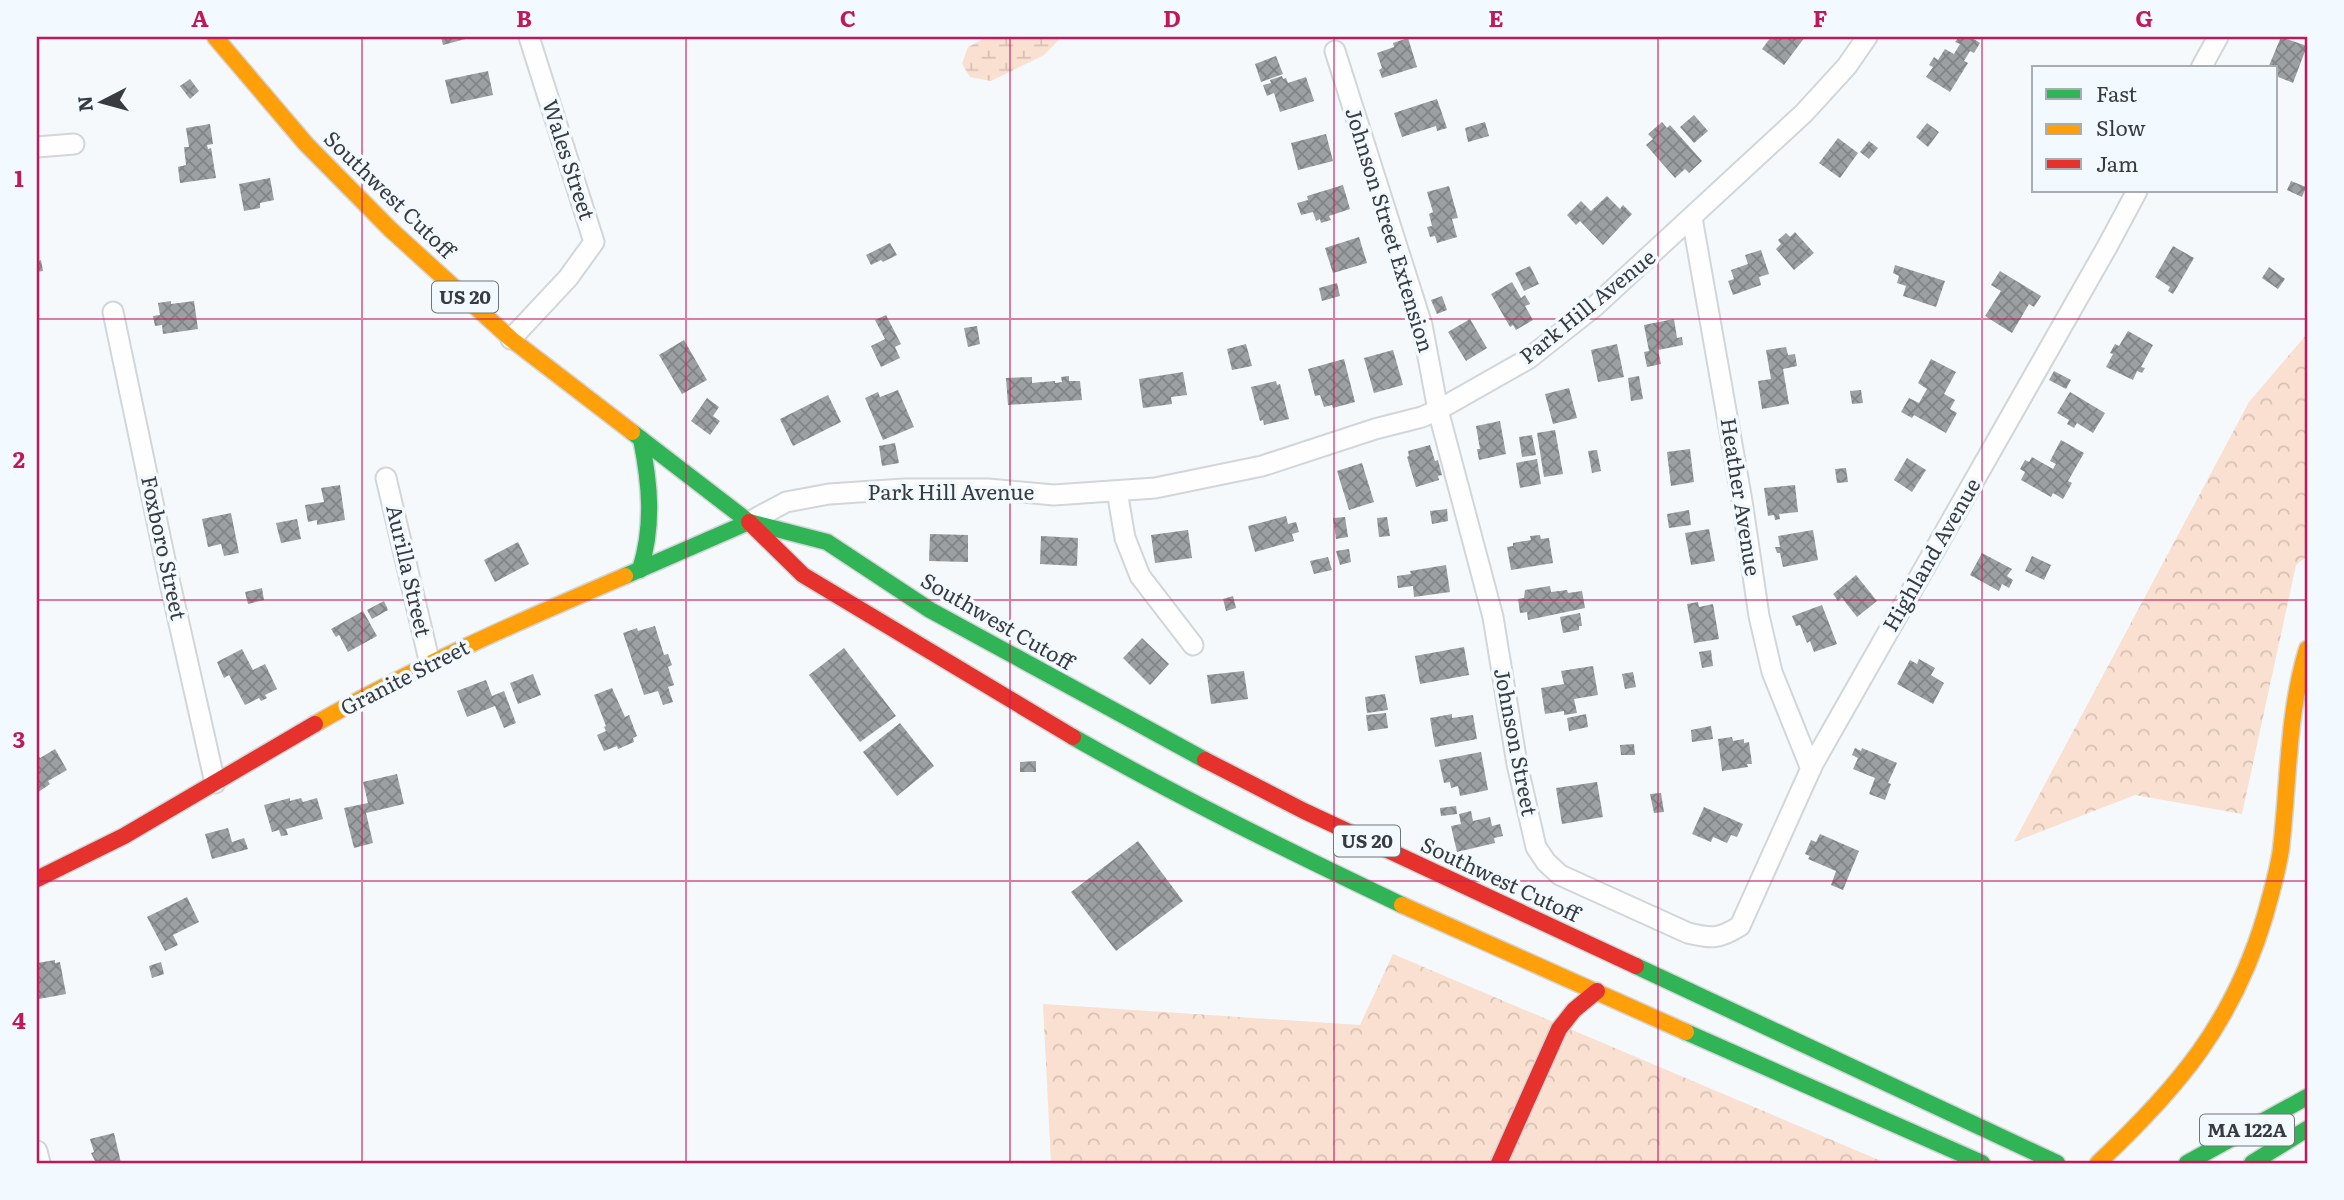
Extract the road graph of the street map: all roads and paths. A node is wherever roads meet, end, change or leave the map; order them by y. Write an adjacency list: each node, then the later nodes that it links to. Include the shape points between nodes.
1 (215, 37): 12 (main road, Southwest Cutoff / US 20, via 306,144 390,229)
2 (530, 37): 12 (street, Wales Street, via 594,242)
3 (1867, 37): 10 (street, Park Hill Avenue, via 1804,114)
4 (2218, 37): 6 (street)
5 (1335, 51): 13 (street, Johnson Street Extension, via 1422,325)
6 (2203, 66)
7 (74, 144): 8 (street)
8 (37, 147)
9 (2136, 192): 23 (street, Highland Avenue)
10 (1692, 218): 13 (street, Park Hill Avenue, via 1550,342); 23 (street, Heather Avenue, via 1759,616 1772,672)
11 (113, 312): 24 (street, Foxboro Street)
12 (512, 339): 14 (main road, Southwest Cutoff / US 20)
13 (1438, 410): 16 (street, Park Hill Avenue, via 1262,466 1155,488); 26 (street, Johnson Street, via 1493,617 1536,847 1560,875 1688,933 1724,936)
14 (641, 439): 18 (main road, Southwest Cutoff / US 20); 19 (main road, via 651,484 652,523)
15 (386, 478): 22 (street, Aurilla Street)
16 (1117, 491): 17 (street, Park Hill Avenue, via 1054,495 904,489); 20 (street, via 1125,538 1140,576)
17 (786, 502): 18 (street, Granite Street)
18 (749, 522): 19 (main road, Granite Street); 27 (main road, Southwest Cutoff / US 20, via 803,575 1033,715 1318,865); 34 (main road, Southwest Cutoff / US 20, via 827,542 930,610 1188,757)
19 (640, 570): 22 (main road, Granite Street)
20 (1193, 645)
21 (2307, 649): 35 (main road, via 2292,709 2281,853 2262,930 2244,977 2208,1045 2174,1088)
22 (430, 664): 24 (main road, Granite Street)
23 (1811, 769): 26 (street, Highland Avenue)
24 (215, 783): 25 (main road, Granite Street, via 152,822)
25 (37, 879)
26 (1740, 926)
27 (1597, 991): 31 (main road, Southwest Cutoff / US 20); 33 (main road, via 1559,1029)
28 (2307, 1097): 36 (main road, MA 122A)
29 (2307, 1129): 37 (main road, MA 122A)
30 (37, 1151): 32 (street)
31 (1980, 1162)
32 (40, 1163)
33 (1499, 1163)
34 (2057, 1163)
35 (2098, 1163)
36 (2187, 1163)
37 (2252, 1163)

